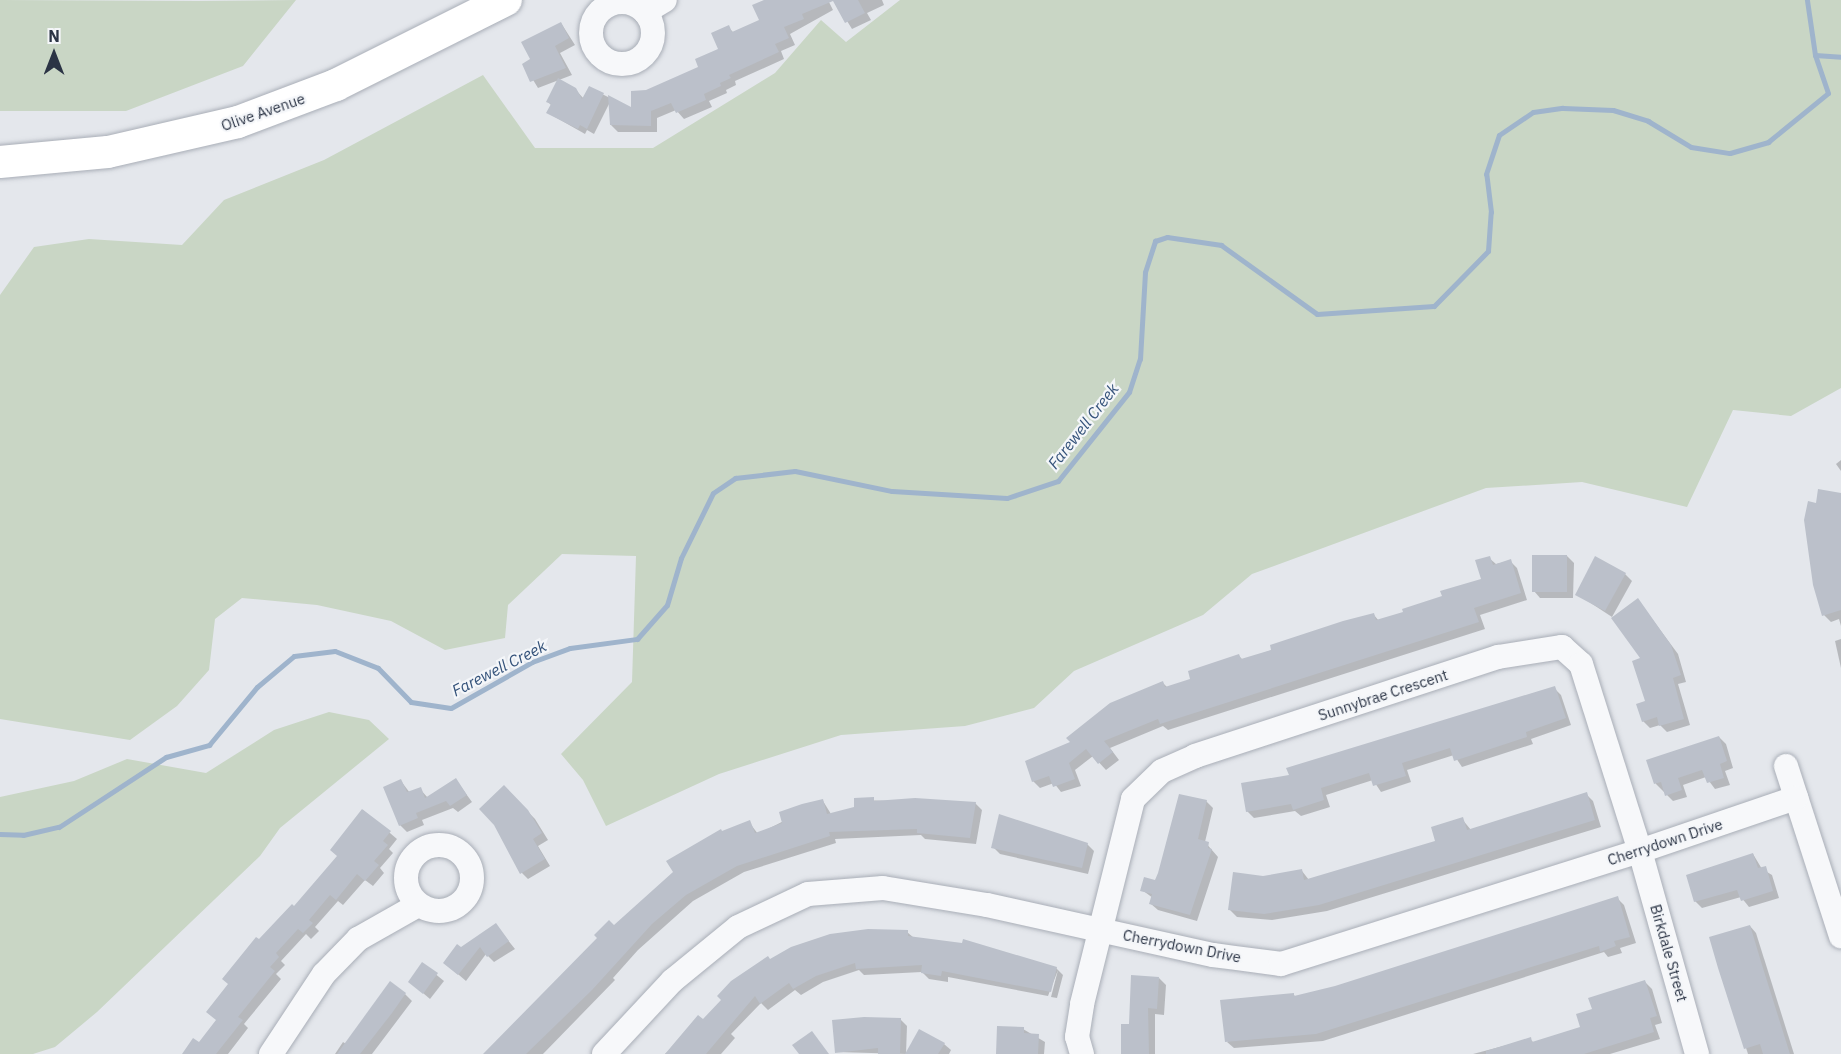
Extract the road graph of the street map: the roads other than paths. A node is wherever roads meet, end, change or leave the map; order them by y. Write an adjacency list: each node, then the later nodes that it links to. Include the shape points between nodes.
1 (506, 0): 2 (main road, Olive Avenue, via 336,85 250,118 108,152)
2 (0, 162)
3 (1786, 766): 4 (street)
4 (1796, 798): 5 (street, Cherrydown Drive); 8 (street)
5 (1640, 851): 7 (street, Cherrydown Drive, via 1281,964 1213,955); 7 (street, Sunnybrae Crescent, via 1581,664 1562,647 1498,657 1196,756 1162,771 1133,799); 12 (street, Birkdale Street)
6 (418, 905): 9 (street, via 358,939 324,974)
7 (1098, 929): 10 (street, Cherrydown Drive, via 883,888 808,894 738,927 672,981); 11 (street, via 1077,1037)
8 (1841, 936)
9 (271, 1054)
10 (604, 1054)
11 (1082, 1054)
12 (1697, 1054)

